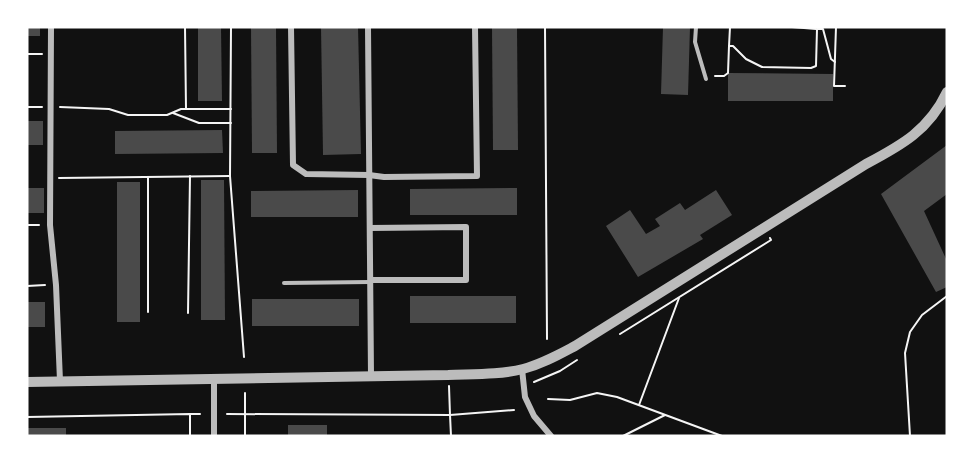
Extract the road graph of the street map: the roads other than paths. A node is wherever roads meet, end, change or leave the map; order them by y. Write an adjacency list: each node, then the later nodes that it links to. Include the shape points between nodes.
1 (51, 27): 16 (street, via 50,225)
2 (291, 27): 9 (street, via 293,165 306,174)
3 (368, 27): 9 (street)
4 (475, 27): 9 (street, via 477,176)
5 (696, 27): 6 (lane, via 695,42)
6 (706, 79)
7 (947, 92): 8 (street)
8 (943, 109): 13 (street, via 890,151 575,346)
9 (369, 175): 10 (street)
10 (370, 228): 11 (street); 11 (street, via 466,227 466,280)
11 (371, 281): 12 (lane); 14 (street)
12 (284, 283)
13 (522, 369): 14 (street); 19 (street, via 525,397 534,416)
14 (371, 376): 15 (street)
15 (214, 379): 16 (street); 18 (street)
16 (60, 381): 17 (street)
17 (27, 382)
18 (214, 436)
19 (551, 436)

